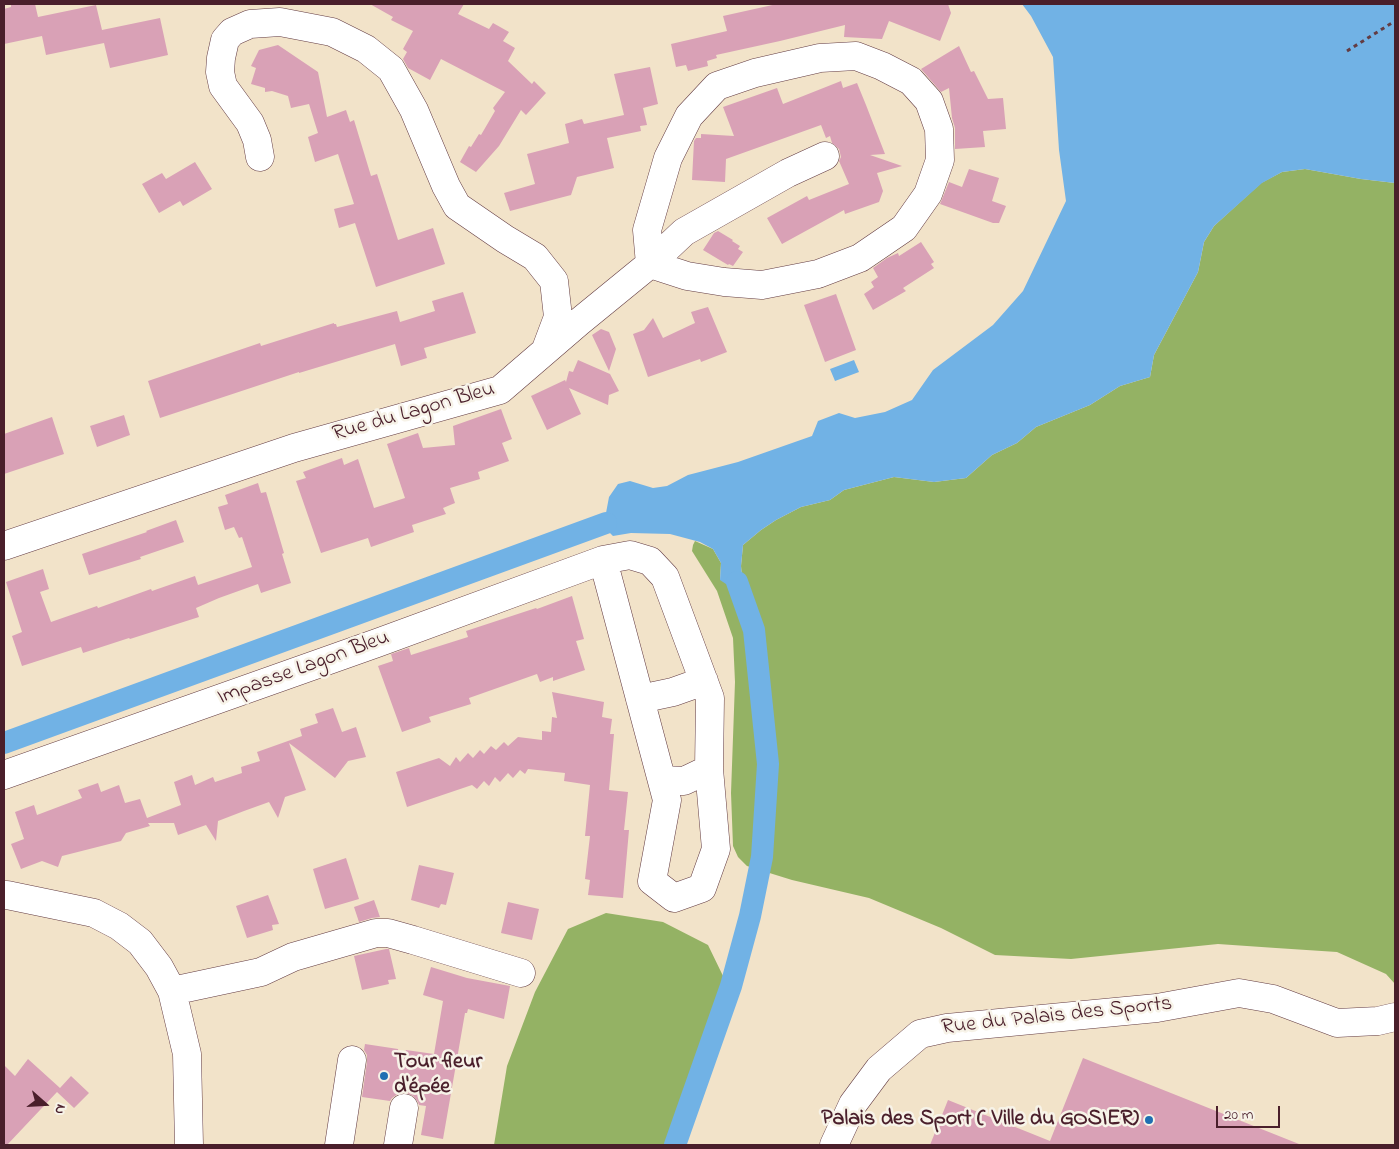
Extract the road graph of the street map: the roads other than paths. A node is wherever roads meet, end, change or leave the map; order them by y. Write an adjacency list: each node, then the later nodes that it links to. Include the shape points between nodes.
1 (825, 156): 3 (street, Rue du Lagon Bleu, via 684,232)
2 (260, 157): 4 (street, via 258,140 250,123 223,86 221,58 225,40 232,32 250,24 280,22 332,32 366,49 391,70 410,102 457,206 535,257 554,280 558,317)
3 (650, 264): 3 (street, via 687,276 762,284 818,274 860,258 904,228 928,194 940,160 938,129 929,101 912,81 856,56 820,58 755,73 717,86 689,116 668,158 648,230); 4 (street, Rue du Lagon Bleu)
4 (545, 351): 5 (street, Rue du Lagon Bleu, via 500,390 294,448)
5 (4, 546)
6 (603, 560): 7 (street, Impasse Lagon Bleu, via 630,555 650,561 664,576); 8 (street); 10 (street, Impasse Lagon Bleu)
7 (704, 681): 8 (street); 9 (street, Impasse Lagon Bleu, via 710,698)
8 (640, 699): 11 (street)
9 (709, 769): 11 (street, via 684,780); 11 (street, Impasse Lagon Bleu, via 716,849 702,888 674,898 652,881 668,800)
10 (4, 775)
11 (662, 780)
12 (4, 895): 14 (street, via 94,913 119,926 140,942)
13 (521, 974): 14 (street, via 413,940 376,933 294,957 261,972)
14 (172, 991): 18 (street, via 187,1054)
15 (1395, 1017): 21 (street, Rue du Palais des Sports, via 1337,1023 1273,999 1239,993 1157,1008 946,1028 920,1034 879,1069 853,1104)
16 (352, 1060): 19 (street)
17 (404, 1108): 20 (street)
18 (189, 1145)
19 (339, 1145)
20 (398, 1145)
21 (834, 1145)

